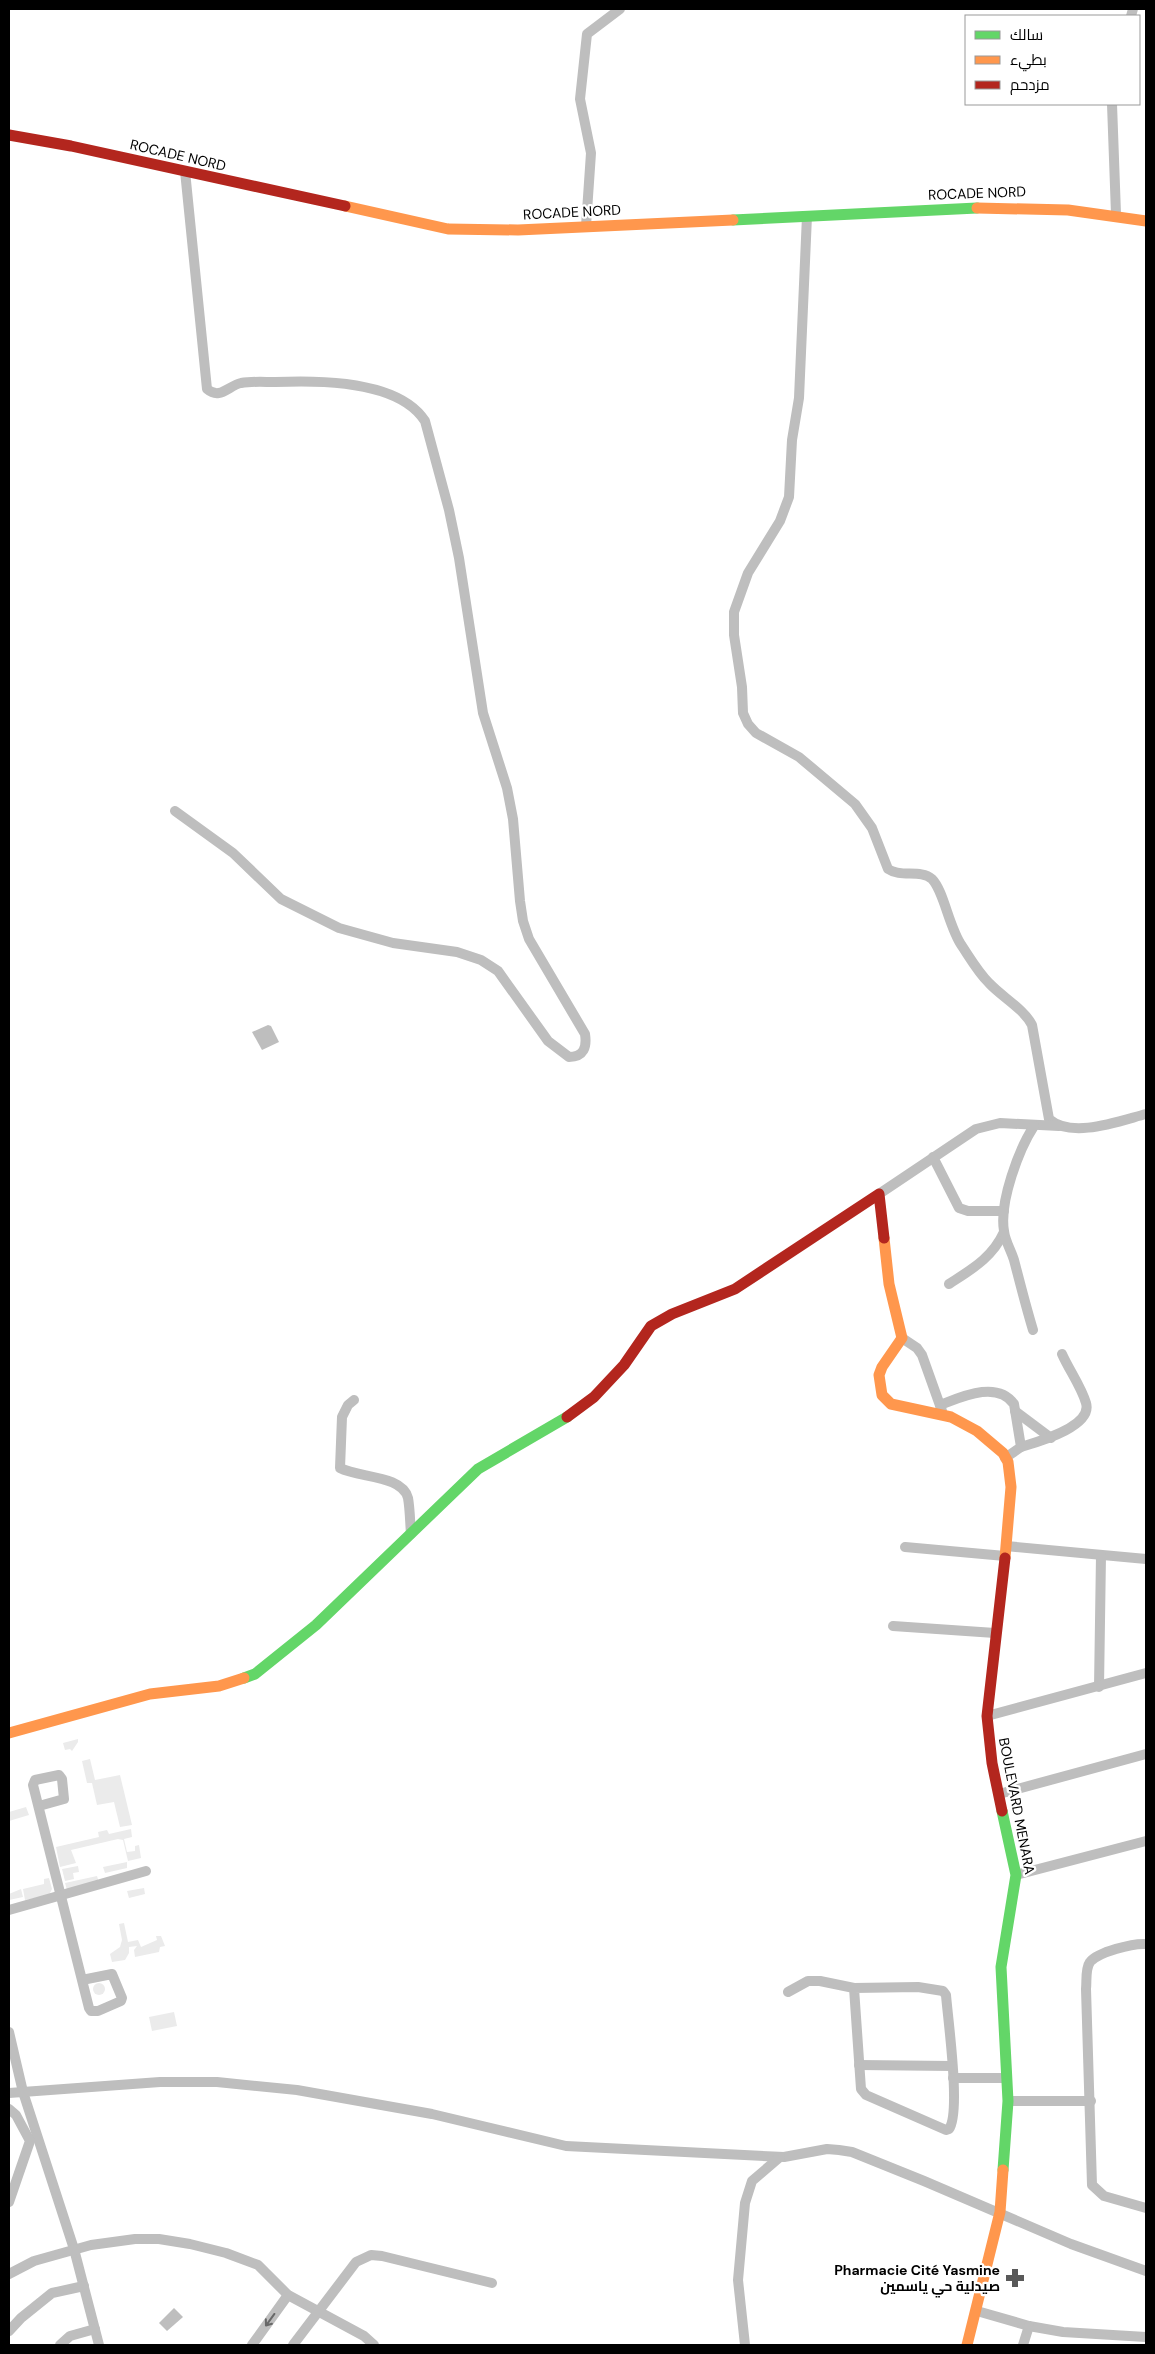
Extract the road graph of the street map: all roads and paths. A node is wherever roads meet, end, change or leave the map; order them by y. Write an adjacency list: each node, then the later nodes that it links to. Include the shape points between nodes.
1 (620, 9): 8 (street, via 587,34 580,99 591,153)
2 (1112, 105): 5 (street)
3 (9, 135): 4 (main road, ROCADE NORD)
4 (184, 171): 8 (main road, ROCADE NORD, via 448,230); 9 (street, via 207,389 221,394 241,383 284,381 358,386 397,397 418,411 425,420 451,519 483,713 513,818 523,921 529,939 585,1034 587,1044 584,1051 569,1057 548,1041 498,971 481,960 457,952 393,943 340,928 281,899 233,852)
5 (1116, 214): 6 (main road, ROCADE NORD, via 1066,208 990,207); 7 (main road, ROCADE NORD)
6 (807, 216): 8 (main road, ROCADE NORD); 12 (street, via 800,398 789,497 780,521 748,573 734,612 743,713 756,733 800,757 855,804 872,828 888,869 924,875 933,881 955,936 978,971 1030,1020 1049,1119)
7 (1146, 221)
8 (586, 226)
9 (174, 811)
10 (1146, 1114): 12 (street, via 1072,1129)
11 (1034, 1126): 12 (street); 13 (street, via 988,1124); 15 (street, via 1017,1162)
12 (1058, 1126)
13 (933, 1157): 14 (street); 15 (street, via 959,1208)
14 (879, 1194): 19 (main road, via 889,1284); 27 (main road, via 735,1289 672,1314 651,1326 624,1365 594,1397 554,1425 478,1469)
15 (1004, 1211): 16 (street)
16 (1004, 1232): 17 (street, via 986,1259); 18 (street)
17 (949, 1284)
18 (1033, 1330)
19 (902, 1338): 22 (street, via 922,1355); 22 (main road, via 879,1375 882,1395 897,1406)
20 (1062, 1354): 24 (street, via 1087,1404 1077,1423)
21 (354, 1400): 27 (street, via 342,1417 340,1468 400,1486 408,1499)
22 (942, 1410): 23 (street, via 970,1393 991,1393 1010,1399); 26 (main road, via 976,1431)
23 (1015, 1411): 24 (street); 25 (street)
24 (1051, 1438): 25 (street)
25 (1021, 1448): 26 (street)
26 (1005, 1458): 29 (main road, BOULEVARD MENARA, via 1011,1488)
27 (411, 1534): 37 (main road, via 316,1625 278,1658 249,1677 219,1686 141,1696)
28 (905, 1547): 29 (street)
29 (1005, 1551): 30 (street); 33 (main road, BOULEVARD MENARA)
30 (1101, 1555): 31 (street); 35 (street)
31 (1146, 1559)
32 (893, 1626): 33 (street)
33 (995, 1632): 36 (main road, BOULEVARD MENARA)
34 (1146, 1673): 35 (street)
35 (1100, 1687): 36 (street)
36 (987, 1716): 39 (main road, BOULEVARD MENARA, via 988,1742)
37 (9, 1733)
38 (1146, 1754): 39 (street)
39 (999, 1794): 43 (main road, BOULEVARD MENARA)
40 (39, 1806): 44 (street)
41 (1146, 1841): 43 (street)
42 (146, 1871): 44 (street)
43 (1016, 1875): 54 (main road, BOULEVARD MENARA, via 1002,1957)
44 (60, 1896): 45 (street); 47 (street)
45 (9, 1910)
46 (1146, 1944): 58 (street, via 1097,1956 1087,1968)
47 (82, 1980)
48 (854, 1988): 49 (street, via 808,1981); 51 (street); 52 (street, via 918,1987 943,1991 946,1995)
49 (788, 1992)
50 (9, 2032): 55 (street)
51 (859, 2065): 52 (street); 53 (street, via 860,2086 866,2095 946,2130 953,2121)
52 (952, 2066): 53 (street)
53 (953, 2078): 54 (street)
54 (1007, 2078): 57 (main road, BOULEVARD MENARA)
55 (23, 2092): 56 (street); 60 (street, via 196,2081 266,2086 432,2114 566,2146); 64 (street)
56 (9, 2093)
57 (1008, 2101): 58 (street); 63 (main road, BOULEVARD MENARA)
58 (1091, 2101): 62 (street, via 1092,2186 1104,2196)
59 (9, 2109): 61 (street, via 16,2115 30,2141)
60 (780, 2157): 63 (street, via 827,2149 852,2152); 82 (street, via 752,2181 745,2204 738,2280)
61 (9, 2202)
62 (1146, 2208)
63 (1000, 2212): 65 (street, via 1071,2244); 70 (main road, BOULEVARD MENARA)
64 (74, 2250): 66 (street, via 34,2261); 68 (street); 69 (street, via 135,2239 190,2244 226,2253 258,2266)
65 (1146, 2271)
66 (9, 2274)
67 (492, 2284): 71 (street, via 371,2255 356,2262)
68 (84, 2286): 73 (street); 74 (street, via 52,2293)
69 (288, 2295): 71 (street); 79 (street, one-way to 79)
70 (977, 2310): 72 (street); 83 (main road, BOULEVARD MENARA)
71 (318, 2311): 80 (street); 81 (street, via 364,2336)
72 (1029, 2326): 76 (street); 84 (street)
73 (95, 2329): 77 (street, via 70,2336); 78 (street)
74 (9, 2331)
75 (1146, 2337): 76 (street)
76 (1100, 2340)
77 (60, 2345)
78 (99, 2345)
79 (252, 2345)
80 (293, 2345)
81 (374, 2345)
82 (745, 2345)
83 (967, 2345)
84 (1023, 2345)

